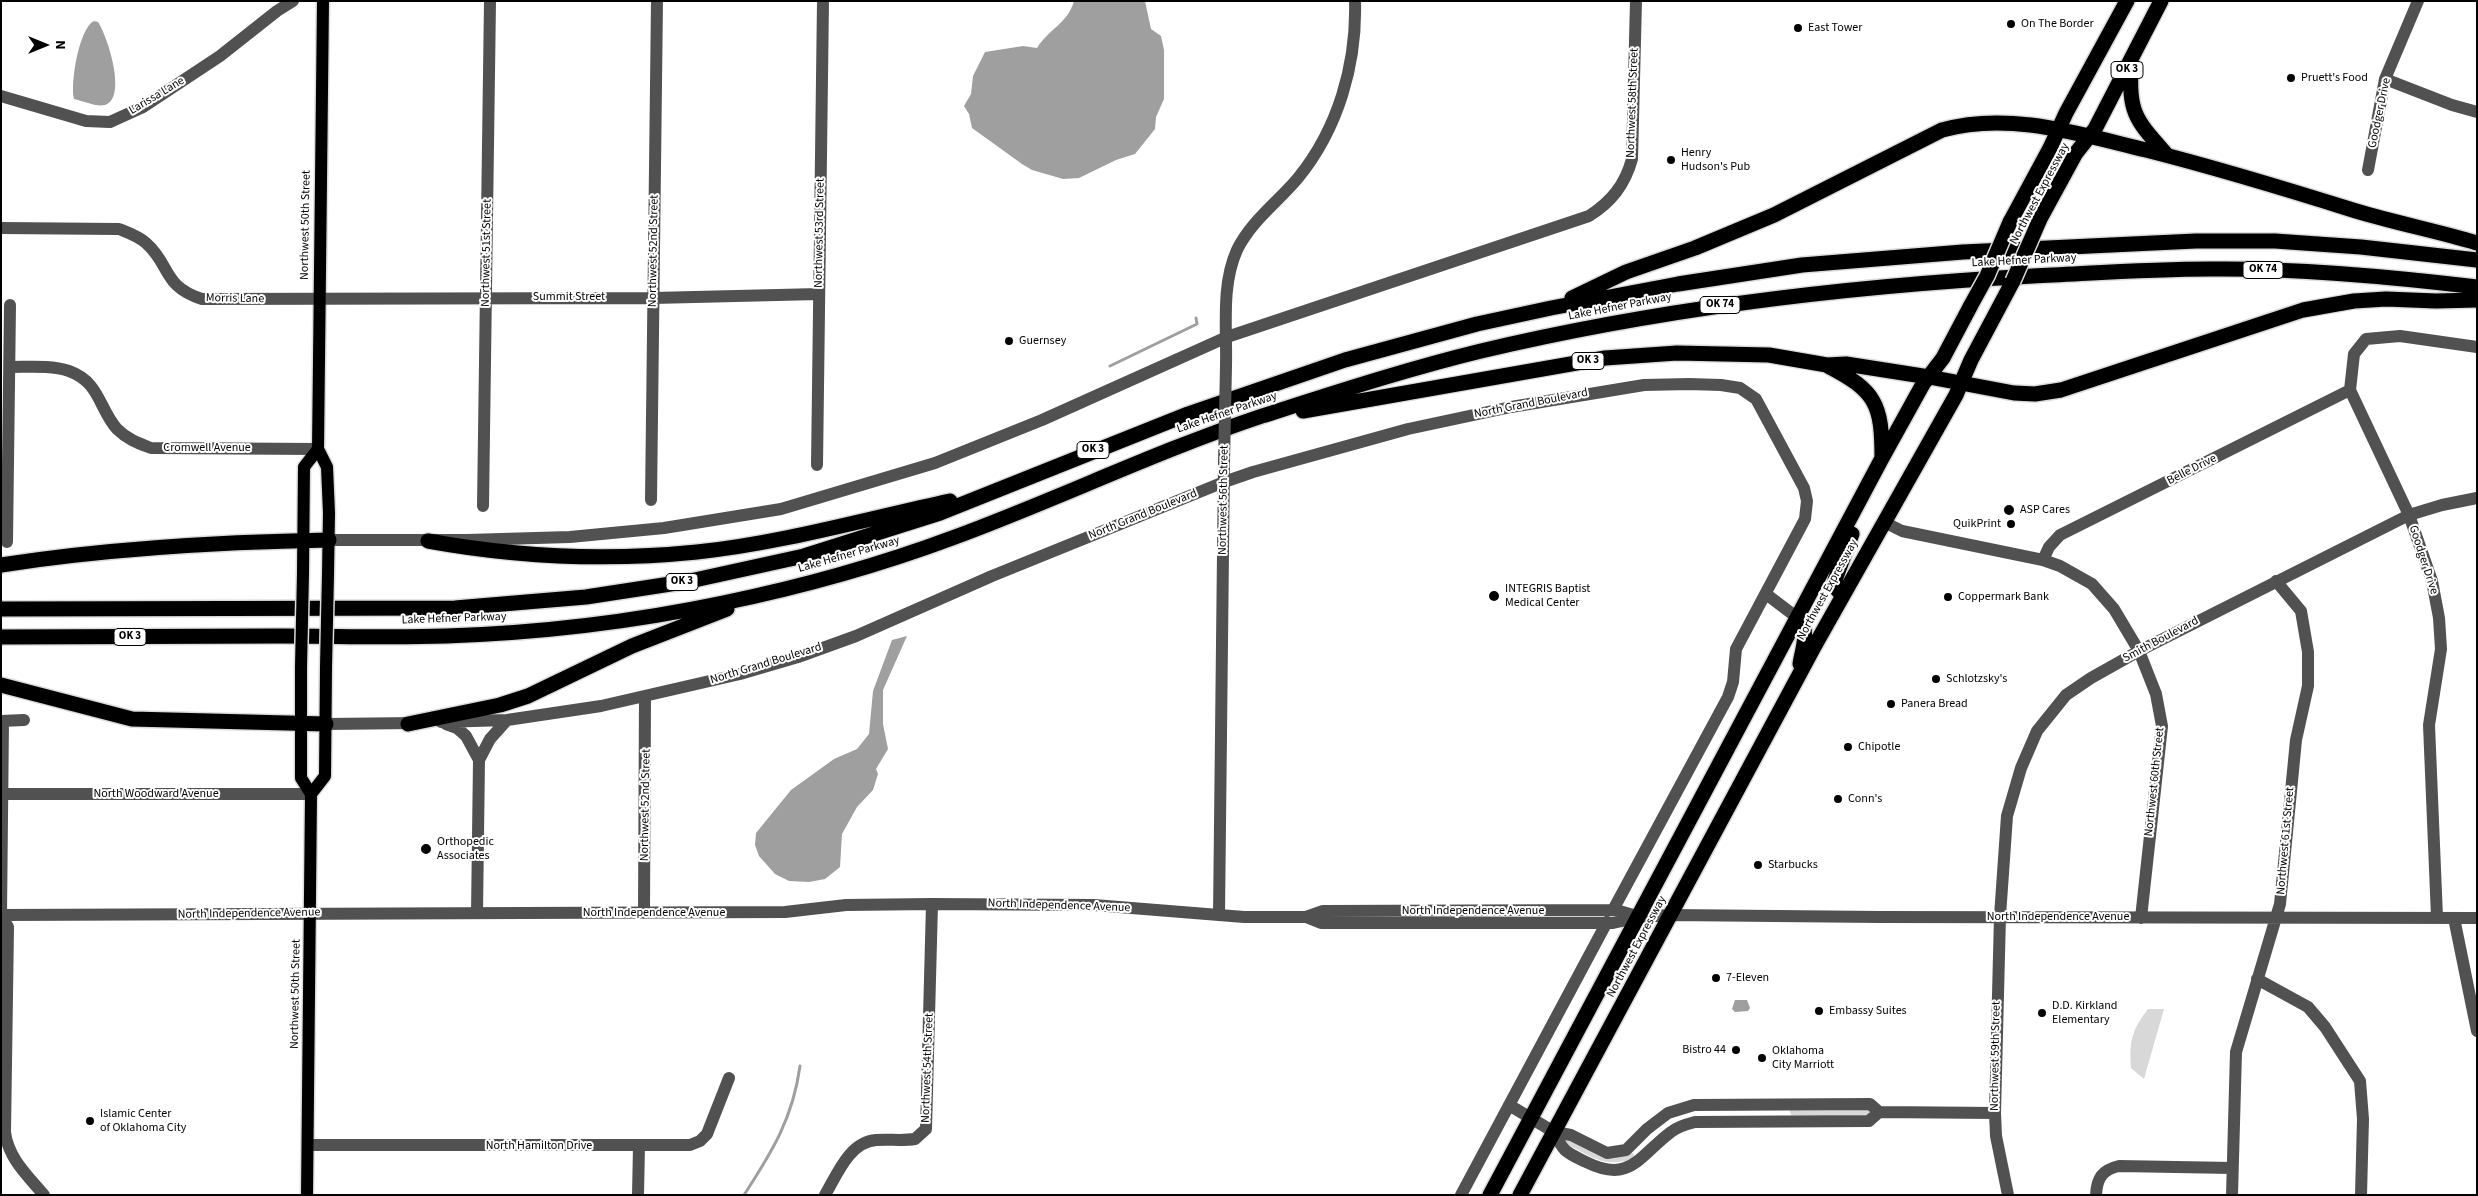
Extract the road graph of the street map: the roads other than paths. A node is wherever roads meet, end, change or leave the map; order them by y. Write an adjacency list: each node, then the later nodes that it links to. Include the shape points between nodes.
1 (293, 1): 13 (street, Larissa Lane, via 204,67 143,107 110,122 86,121)
2 (323, 1): 26 (main road, Northwest 50th Street)
3 (490, 1): 24 (street, Northwest 51st Street)
4 (657, 1): 25 (street, Northwest 52nd Street)
5 (823, 1): 23 (street, Northwest 53rd Street)
6 (1355, 1): 30 (street, Northwest 56th Street, via 1350,63 1335,115 1298,178 1255,223 1237,251 1228,284)
7 (1636, 1): 30 (street, Northwest 58th Street, via 1632,159 1624,182 1611,200 1589,216)
8 (2127, 1): 15 (highway, Northwest Expressway / OK 3)
9 (2162, 1): 11 (highway, Northwest Expressway / OK 3)
10 (2418, 1): 12 (street, Goodger Drive)
11 (2132, 60): 16 (highway, Northwest Expressway / OK 3); 17 (highway, via 2132,108 2144,132)
12 (2385, 79): 14 (street); 18 (street, Goodger Drive)
13 (1, 96)
14 (2477, 112)
15 (2058, 130): 16 (highway); 29 (highway, OK 3, via 1988,121 1942,130 1774,215 1626,272); 34 (highway, Northwest Expressway, bridge, via 2010,222 1987,276 1943,358)
16 (2089, 136): 17 (highway); 35 (highway, Northwest Expressway / OK 3, bridge, via 2076,153 2040,219)
17 (2166, 154): 20 (highway)
18 (2368, 170)
19 (1, 228): 26 (street, Morris Lane, via 119,229 148,244 175,284 184,293 202,299)
20 (2477, 243)
21 (2477, 260): 29 (highway, Lake Hefner Parkway / OK 74, via 2361,246 2276,241 2099,245 1802,265)
22 (2477, 287): 37 (highway, Lake Hefner Parkway / OK 74, via 2339,273 2221,268 2134,270 1848,289 1695,309 1555,335 1419,368)
23 (819, 294): 25 (street, Summit Street); 41 (street, Northwest 53rd Street)
24 (487, 297): 25 (street, Summit Street); 26 (street, Summit Street); 47 (street, Northwest 51st Street)
25 (653, 298): 46 (street, Northwest 52nd Street)
26 (319, 299): 38 (main road, Northwest 50th Street)
27 (2477, 300): 35 (highway, via 2386,299 2303,310 2052,392 2014,393)
28 (10, 305): 33 (street)
29 (1551, 308): 43 (highway, Lake Hefner Parkway / OK 3, via 1414,341 1275,383 1073,458)
30 (1227, 337): 42 (street, Northwest 56th Street, bridge); 52 (street, via 1042,420 935,463 781,509 645,530)
31 (2477, 347): 36 (street, via 2400,336 2366,338 2354,354)
32 (1827, 365): 34 (highway, OK 3, via 1846,364); 37 (highway, OK 3, via 1769,355 1710,352 1614,357); 40 (highway, via 1859,383 1875,404 1882,431)
33 (11, 368): 38 (street, Cromwell Avenue, via 69,371 98,393 116,428 132,441 150,448); 39 (street)
34 (1929, 377): 35 (highway, OK 3); 40 (highway, Northwest Expressway)
35 (1961, 382): 49 (highway, Northwest Expressway)
36 (2350, 390): 48 (street, Goodger Drive); 54 (street, Belle Drive, via 2060,536 2049,547)
37 (1253, 419): 57 (highway, Lake Hefner Parkway / OK 3, via 1104,475 953,538)
38 (318, 449): 50 (main road, Northwest 50th Street, via 304,467); 51 (main road, Northwest 50th Street, via 327,467)
39 (5, 452): 53 (street)
40 (1882, 460): 44 (highway, Northwest Expressway)
41 (818, 465)
42 (1224, 482): 58 (street, North Grand Boulevard, via 1408,429 1564,398 1644,385 1740,388 1756,399 1804,488 1807,502 1802,528); 66 (street, North Grand Boulevard, via 992,576 856,636 740,674); 83 (street, Northwest 56th Street)
43 (1000, 489): 52 (highway, via 781,538 698,552 597,557 466,548); 60 (highway, Lake Hefner Parkway / OK 3, via 922,519 804,556 690,581 586,597 455,608)
44 (1867, 490): 59 (highway, via 1835,580 1835,587); 61 (highway, Northwest Expressway)
45 (2477, 498): 48 (street, Smith Boulevard)
46 (651, 500)
47 (483, 506)
48 (2409, 515): 56 (street, Smith Boulevard); 88 (street, Goodger Drive, via 2432,581 2439,618 2441,649 2429,725)
49 (1884, 522): 54 (street, Northwest 60th Street, via 1902,531); 59 (highway, Northwest Expressway)
50 (303, 540): 51 (highway); 55 (highway, via 126,549); 71 (main road, Northwest 50th Street, bridge)
51 (329, 540): 52 (street); 72 (main road, Northwest 50th Street, bridge)
52 (428, 541)
53 (7, 542)
54 (2043, 560): 63 (street, Northwest 60th Street, via 2092,584 2114,609)
55 (1, 565)
56 (2276, 581): 63 (street, Smith Boulevard); 90 (street, Northwest 61st Street, via 2301,611 2308,652 2308,686 2296,740 2280,904)
57 (770, 593): 62 (highway, Lake Hefner Parkway / OK 3, via 636,618 500,633 444,636); 73 (highway, via 632,646 528,696)
58 (1766, 594): 61 (street); 78 (street, via 1736,649 1728,697)
59 (1842, 595): 64 (highway, Northwest Expressway)
60 (1, 608)
61 (1799, 619): 64 (highway, via 1805,634); 87 (highway, Northwest Expressway)
62 (1, 637)
63 (2139, 650): 85 (street, Smith Boulevard, via 2066,695 2037,732 2021,768 2007,816); 89 (street, Northwest 60th Street, via 2156,694 2162,726)
64 (1798, 676): 84 (highway, Northwest Expressway)
65 (1, 685): 71 (highway, via 132,719)
66 (645, 696): 68 (street, North Grand Boulevard); 80 (street, Northwest 52nd Street)
67 (24, 720): 69 (street)
68 (506, 720): 70 (street, North Grand Boulevard); 74 (street, via 490,739)
69 (2, 721): 75 (street)
70 (440, 722): 73 (street, North Grand Boulevard); 74 (street, via 457,728 466,736)
71 (300, 724): 72 (highway); 76 (main road, Northwest 50th Street, via 301,778)
72 (326, 724): 73 (street, North Grand Boulevard); 76 (main road, Northwest 50th Street, via 325,776)
73 (408, 724)
74 (479, 760): 79 (street)
75 (2, 794): 76 (street, North Woodward Avenue); 82 (street)
76 (311, 794): 81 (main road, Northwest 50th Street)
77 (932, 904): 80 (street, North Independence Avenue, via 846,905 785,912); 83 (street, North Independence Avenue, via 1094,905); 112 (street, Northwest 54th Street, via 926,1129 915,1139 876,1140 860,1145 845,1161)
78 (1613, 910): 86 (street, North Independence Avenue, via 1323,911); 87 (street, North Independence Avenue)
79 (477, 913): 80 (street, North Independence Avenue); 81 (street, North Independence Avenue)
80 (644, 913)
81 (310, 914): 82 (street, North Independence Avenue); 105 (main road, Northwest 50th Street)
82 (1, 915): 109 (street, via 8,927 6,1139 13,1158)
83 (1219, 915): 86 (street, North Independence Avenue)
84 (1671, 915): 85 (street, North Independence Avenue); 87 (street, North Independence Avenue); 103 (highway, Northwest Expressway)
85 (2000, 916): 89 (street, North Independence Avenue); 100 (street, Northwest 59th Street)
86 (1306, 917): 93 (street, North Independence Avenue, via 1321,923)
87 (1640, 917): 93 (street, North Independence Avenue); 101 (highway, Northwest Expressway)
88 (2437, 917): 90 (street, North Independence Avenue); 91 (street, North Independence Avenue)
89 (2141, 918): 90 (street, North Independence Avenue)
90 (2274, 918): 94 (street, Northwest 61st Street)
91 (2454, 918): 92 (street, North Independence Avenue); 95 (street)
92 (2477, 918)
93 (1607, 922): 97 (street)
94 (2258, 979): 108 (street, Northwest 61st Street, via 2236,1052); 119 (street, via 2308,1007 2360,1081 2363,1118)
95 (2477, 1031)
96 (729, 1078): 106 (street, North Hamilton Drive, via 710,1128 700,1141 677,1146)
97 (1509, 1105): 101 (street); 113 (street)
98 (1686, 1107): 99 (street, via 1870,1104); 102 (street); 104 (street, via 1668,1113)
99 (1879, 1112): 100 (street); 102 (street, via 1869,1121 1695,1122)
100 (1995, 1113): 116 (street, Northwest 59th Street, via 1996,1136)
101 (1531, 1118): 103 (street); 114 (highway, Northwest Expressway)
102 (1687, 1125): 107 (street, via 1672,1132)
103 (1554, 1132): 104 (street, via 1571,1135 1607,1153 1626,1150); 107 (street, via 1562,1150 1602,1170 1632,1167); 115 (highway, Northwest Expressway)
104 (1636, 1139): 107 (street)
105 (308, 1145): 106 (street, North Hamilton Drive); 110 (main road, Northwest 50th Street)
106 (639, 1146): 111 (street)
107 (1648, 1154)
108 (2232, 1168): 117 (street, via 2119,1166 2104,1171 2100,1176); 118 (street, Northwest 61st Street)
109 (44, 1195)
110 (308, 1195)
111 (638, 1195)
112 (825, 1195)
113 (1461, 1195)
114 (1490, 1195)
115 (1520, 1195)
116 (2008, 1195)
117 (2096, 1195)
118 (2232, 1195)
119 (2361, 1195)

